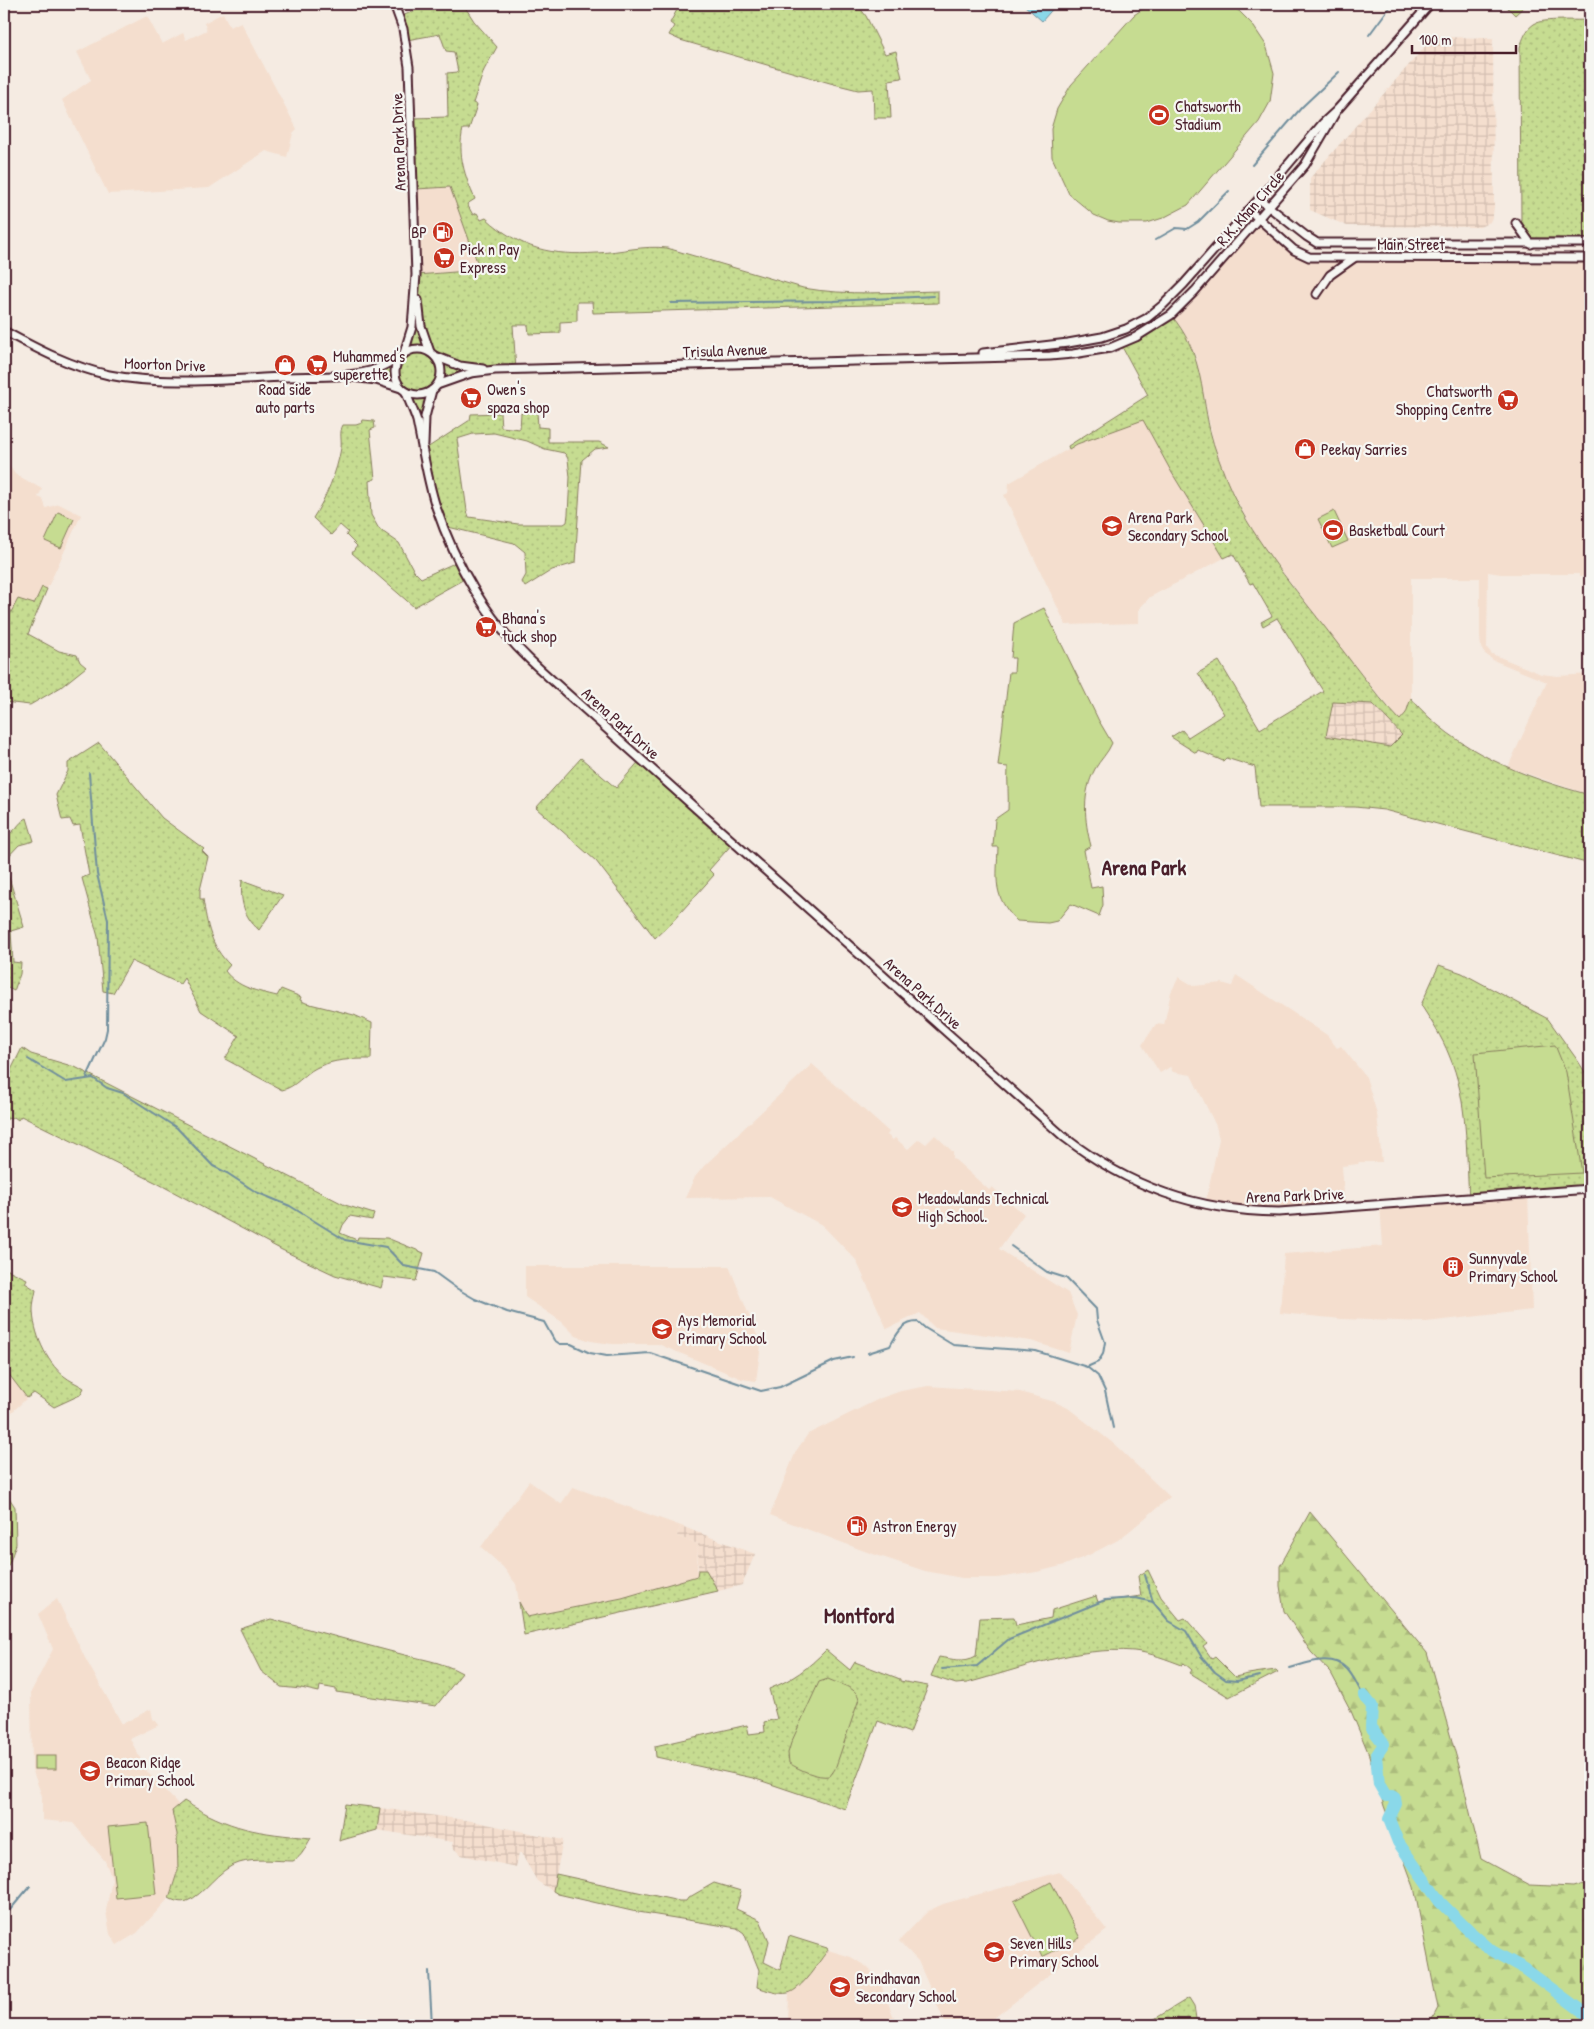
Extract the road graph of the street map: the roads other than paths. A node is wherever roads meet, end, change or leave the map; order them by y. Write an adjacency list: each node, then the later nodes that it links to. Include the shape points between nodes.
1 (394, 4): 13 (street, Arena Park Drive, via 403,28 409,67)
2 (1430, 4): 3 (street, R.K. Khan Circle)
3 (1337, 110): 4 (street, R.K. Khan Circle); 5 (street, R.K. Khan Circle, via 1309,159)
4 (1260, 199): 5 (street, Main Street); 6 (street, R.K. Khan Circle)
5 (1269, 207): 7 (street, R.K. Khan Circle); 9 (street, Main Street, via 1317,243)
6 (1249, 210): 7 (street, Main Street); 15 (street, R.K. Khan Circle)
7 (1260, 219): 11 (street, Main Street, via 1298,253 1317,258); 16 (street, R.K. Khan Circle)
8 (1516, 223): 9 (street)
9 (1531, 244): 10 (street, Main Street)
10 (1590, 244)
11 (1354, 258): 12 (street, Main Street); 14 (street, via 1330,274)
12 (1590, 258)
13 (416, 282): 18 (street, Arena Park Drive, via 421,326); 19 (street, Arena Park Drive, via 412,327)
14 (1317, 294)
15 (1163, 305): 20 (street, Trisula Avenue, via 1137,324 1102,337)
16 (1170, 315): 20 (street, Trisula Avenue, via 1124,342 1093,352)
17 (4, 331): 22 (street, Moorton Drive, via 60,360 126,377 231,379)
18 (431, 354): 19 (street, via 417,349); 21 (street, Trisula Avenue, via 460,366); 23 (street, Arena Park Drive, via 441,370)
19 (402, 355): 22 (street, Moorton Drive, via 373,370); 24 (street, Arena Park Drive, via 394,370 395,378)
20 (956, 357): 21 (street, Trisula Avenue)
21 (495, 370): 23 (street, Trisula Avenue, via 471,373)
22 (334, 375): 24 (street, Moorton Drive, via 368,378)
23 (438, 385): 25 (street)
24 (404, 390): 25 (street, via 420,395); 26 (street, Arena Park Drive, via 416,421)
25 (432, 390): 26 (street, Arena Park Drive, via 425,417)
26 (424, 459): 27 (street, Arena Park Drive, via 436,507 464,572 493,617 528,658 1088,1156 1127,1178 1183,1200 1247,1212)
27 (1590, 1189)

